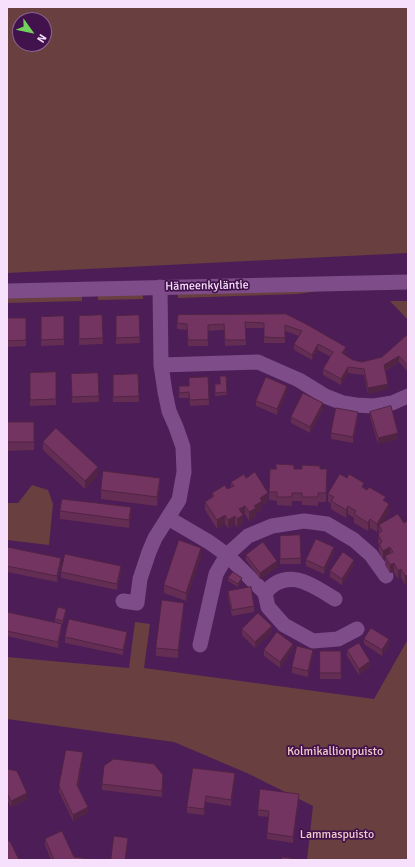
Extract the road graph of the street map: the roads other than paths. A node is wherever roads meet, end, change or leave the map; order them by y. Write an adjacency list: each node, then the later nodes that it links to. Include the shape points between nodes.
1 (408, 282): 2 (street, Hämeenkyläntie)
2 (160, 287): 3 (street, Hämeenkyläntie); 4 (street)
3 (7, 291)
4 (161, 365): 5 (street, via 258,362 299,380 324,396 356,405 392,403); 6 (street, via 169,411 183,447 183,483 179,500)
5 (408, 396)
6 (168, 518): 7 (street); 11 (street, via 155,538)
7 (227, 555): 8 (street, via 248,536 272,526 304,521 327,524 354,540); 9 (street); 13 (street, via 216,574)
8 (386, 576)
9 (265, 593): 10 (street, via 272,585 288,579 308,582); 12 (street, via 268,607 284,625 313,641 338,639)
10 (335, 599)
11 (130, 602)
12 (357, 629)
13 (200, 645)

